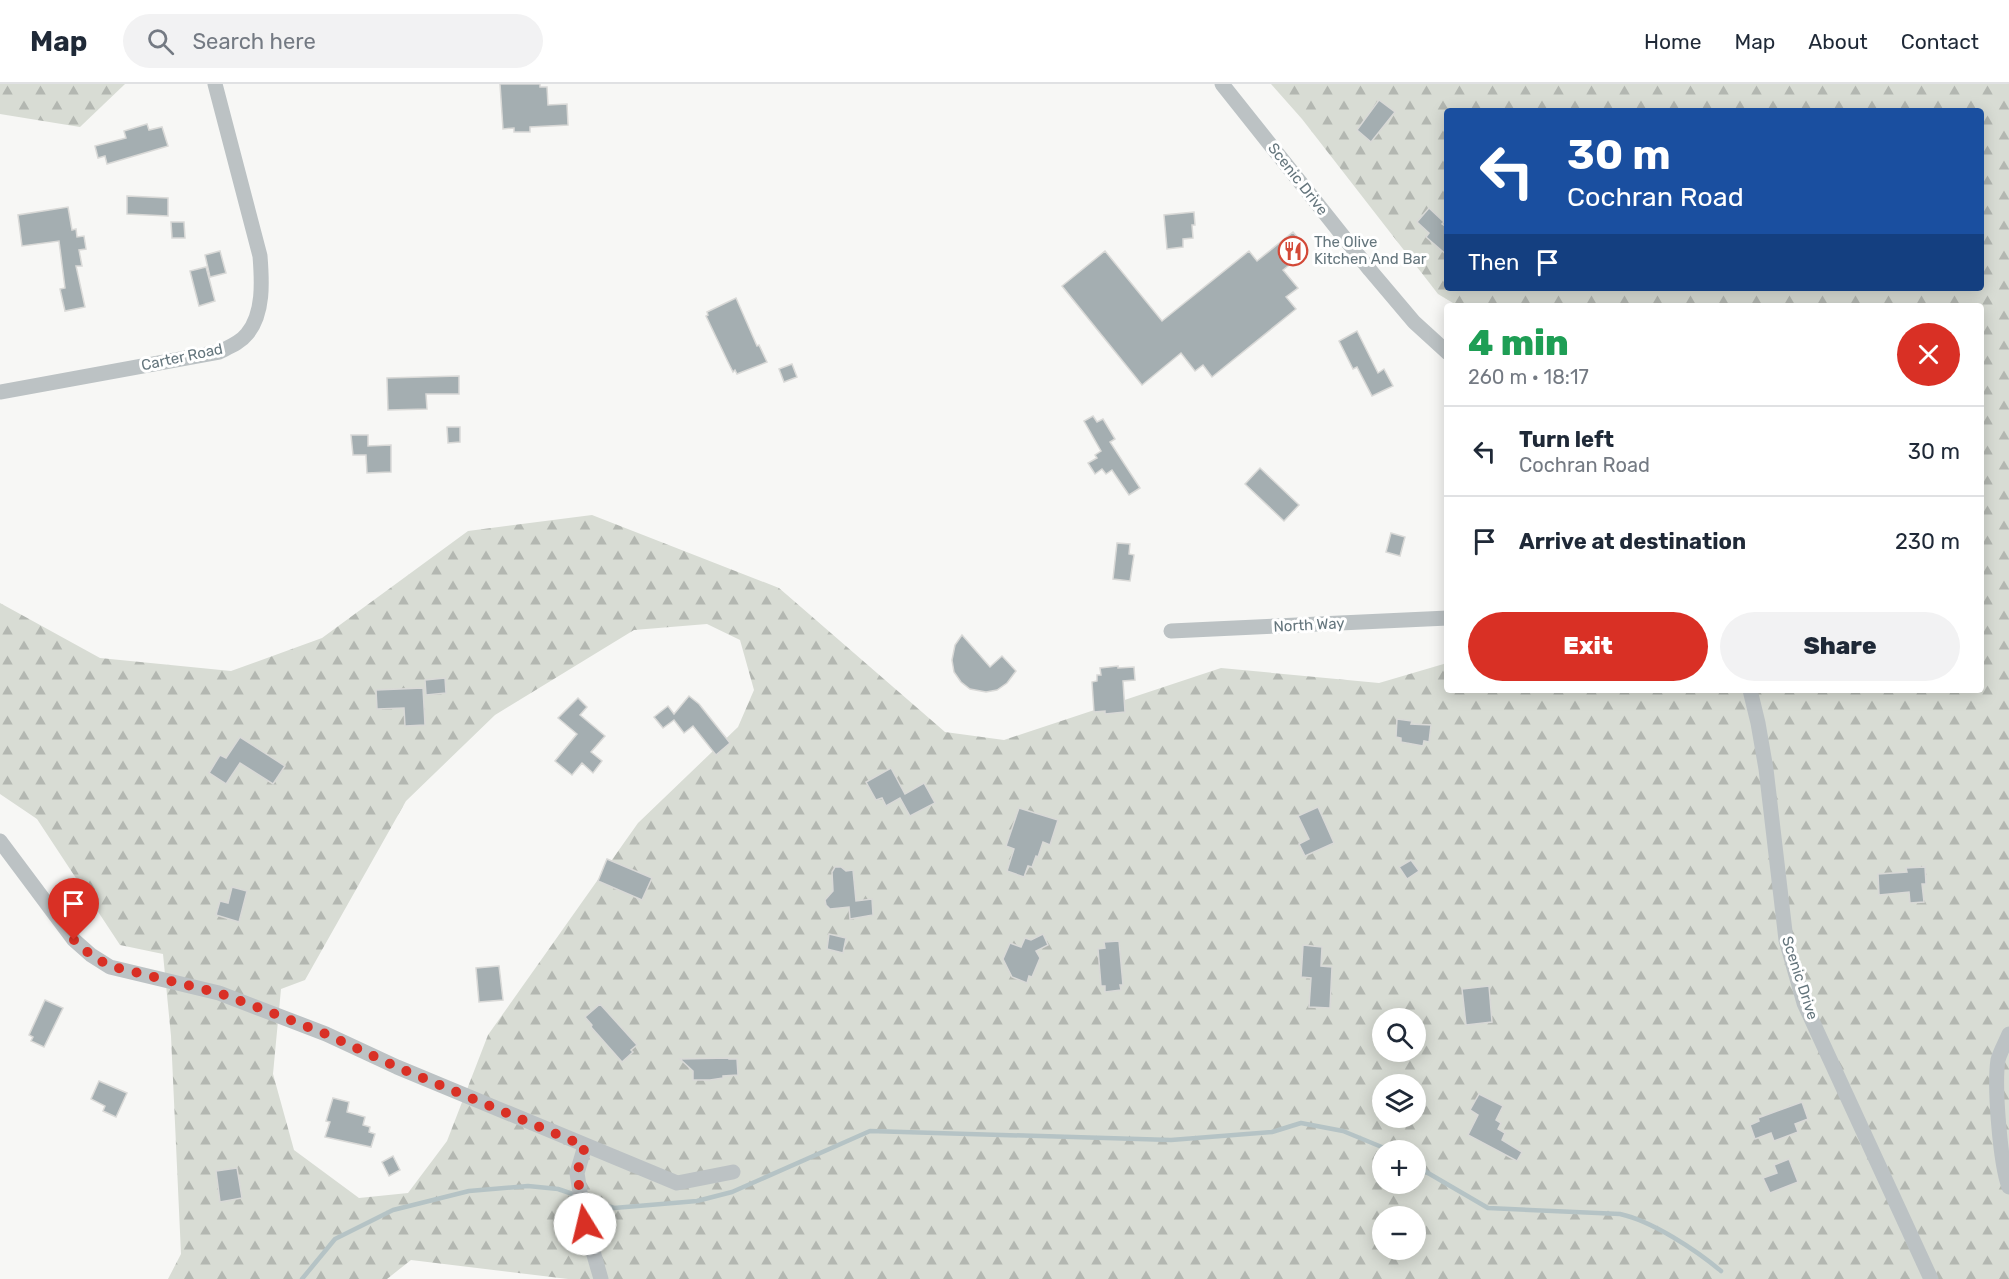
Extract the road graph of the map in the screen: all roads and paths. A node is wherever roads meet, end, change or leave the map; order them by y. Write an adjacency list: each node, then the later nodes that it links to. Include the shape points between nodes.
1 (215, 84): 4 (street, Carter Road, via 260,256 258,315 248,334 219,352)
2 (1222, 84): 3 (street, Scenic Drive, via 1370,270 1414,322)
3 (1444, 349)
4 (0, 392)
5 (1444, 618): 6 (street, North Way)
6 (1171, 631)
7 (1751, 693): 14 (street, Scenic Drive, via 1766,769 1786,940 1795,974 1804,1003)
8 (0, 841): 10 (street, via 74,940 110,966 230,997 326,1034)
9 (2009, 1034): 12 (street, via 1998,1059 1998,1102)
10 (585, 1146): 11 (street, via 677,1183); 13 (street, via 577,1173 585,1224)
11 (733, 1172)
12 (2009, 1186)
13 (601, 1279)
14 (1931, 1279)

